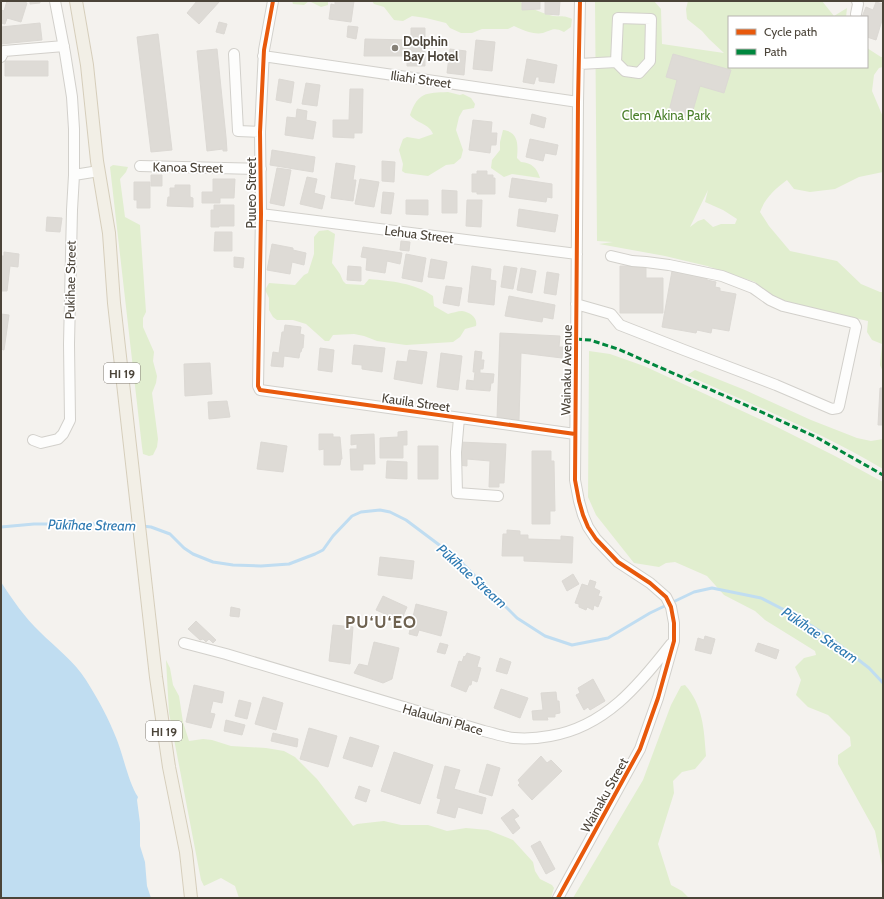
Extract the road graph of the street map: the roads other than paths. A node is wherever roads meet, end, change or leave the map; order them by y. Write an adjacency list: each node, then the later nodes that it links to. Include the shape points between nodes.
1 (55, 1): 7 (street, Pukihae Street)
2 (76, 1): 17 (main road, HI 19, via 88,65)
3 (273, 1): 9 (street, Puueo Street)
4 (580, 1): 12 (street, Wainaku Avenue)
5 (857, 1): 6 (street)
6 (856, 14)
7 (64, 46): 10 (street, via 4,51); 18 (street, Pukihae Street, via 72,97)
8 (234, 54): 14 (street, via 238,131)
9 (263, 56): 13 (street, Iliahi Street); 14 (street, Puueo Street)
10 (1, 57)
11 (616, 62): 11 (street, via 625,71 639,73 650,62 651,19 618,18); 12 (street)
12 (579, 64): 13 (street, Wainaku Avenue)
13 (578, 102): 20 (street, Wainaku Avenue)
14 (260, 132): 16 (street, Puueo Street)
15 (140, 166): 16 (street, Kanoa Street)
16 (261, 169): 19 (street, Puueo Street)
17 (99, 171): 18 (street); 31 (main road, HI 19, via 109,233 114,303 156,677 169,767 186,852)
18 (74, 175): 26 (street, Pukihae Street, via 70,420 64,434 58,438 41,443)
19 (261, 214): 20 (street, Lehua Street); 23 (street, Puueo Street)
20 (577, 254): 22 (street, Wainaku Avenue)
21 (611, 256): 22 (street, via 722,276 753,288 783,306 854,323 856,327 838,408 832,409 776,384 620,324 611,314)
22 (576, 304): 25 (street, Wainaku Avenue)
23 (258, 386): 24 (street, Kauila Street, via 264,392)
24 (459, 418): 25 (street, Kauila Street); 27 (street, via 456,452 457,493)
25 (575, 434): 28 (street, Wainaku Avenue, via 575,480 578,501 588,527 618,562 666,597 674,623)
26 (33, 440)
27 (498, 496)
28 (674, 641): 29 (street, Halaulani Place, via 616,706 596,720 578,728 558,735 537,738 514,738 484,731); 30 (street, Wainaku Avenue)
29 (184, 643)
30 (658, 698): 32 (street, Wainaku Street, via 640,749)
31 (191, 898)
32 (558, 898)

